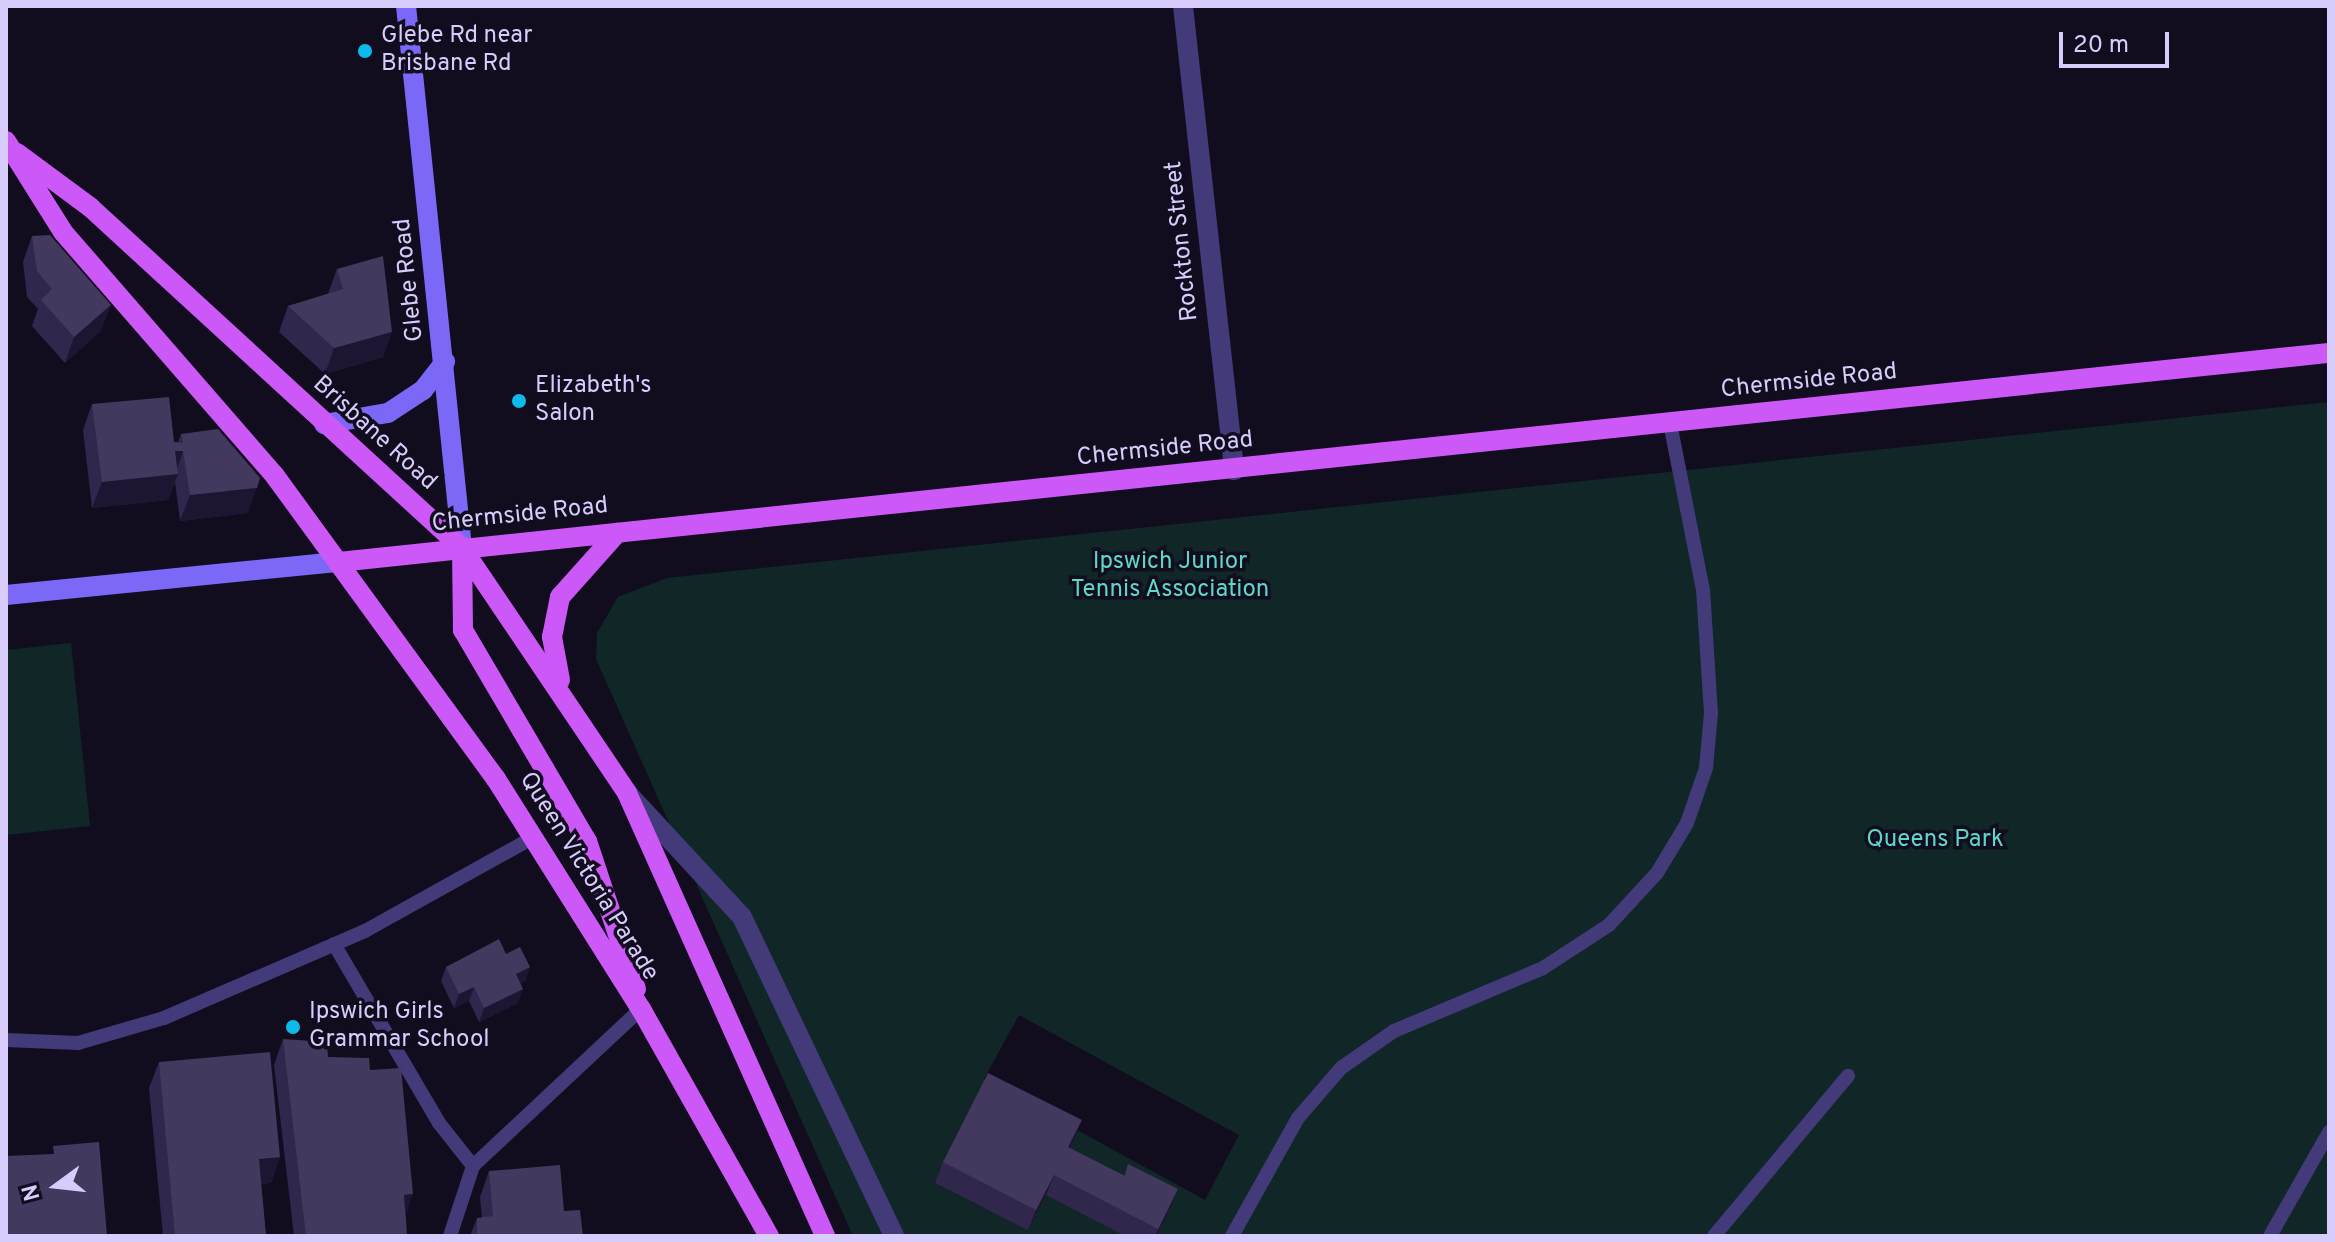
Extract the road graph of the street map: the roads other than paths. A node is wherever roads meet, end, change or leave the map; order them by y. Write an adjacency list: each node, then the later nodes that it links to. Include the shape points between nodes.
1 (406, 6): 5 (street, Glebe Road)
2 (1183, 6): 8 (street, Rockton Street)
3 (11, 147): 7 (main road, Brisbane Road, via 90,207); 11 (main road, Brisbane Road, via 63,232 275,476)
4 (2329, 353): 6 (main road, Chermside Road)
5 (445, 362): 7 (street, via 423,390 388,413); 10 (street, Glebe Road)
6 (1670, 423): 8 (main road, Chermside Road); 26 (lane, via 1703,590 1711,713 1706,768 1687,823 1657,873 1609,925 1543,968 1394,1031 1341,1068 1298,1118)
7 (324, 424): 10 (main road, Brisbane Road)
8 (1234, 470): 9 (main road, Chermside Road)
9 (619, 532): 10 (main road, Chermside Road); 13 (main road, via 577,569 556,605 553,648)
10 (462, 548): 11 (main road, Chermside Road); 13 (main road); 17 (main road, via 463,630 587,841)
11 (339, 562): 12 (street, Chermside Road); 15 (main road, Queen Victoria Parade)
12 (6, 595)
13 (565, 695): 14 (main road)
14 (627, 793): 24 (main road); 25 (street, via 742,917)
15 (534, 837): 16 (lane, via 453,887); 17 (main road, Queen Victoria Parade)
16 (334, 944): 18 (lane, via 111,1034 78,1043); 21 (lane, via 439,1123)
17 (641, 1009): 21 (lane); 23 (main road, Queen Victoria Parade)
18 (6, 1040)
19 (1848, 1076): 27 (lane)
20 (2329, 1132): 28 (lane)
21 (473, 1166): 22 (lane)
22 (450, 1236)
23 (769, 1236)
24 (825, 1236)
25 (894, 1236)
26 (1232, 1236)
27 (1714, 1236)
28 (2270, 1236)

